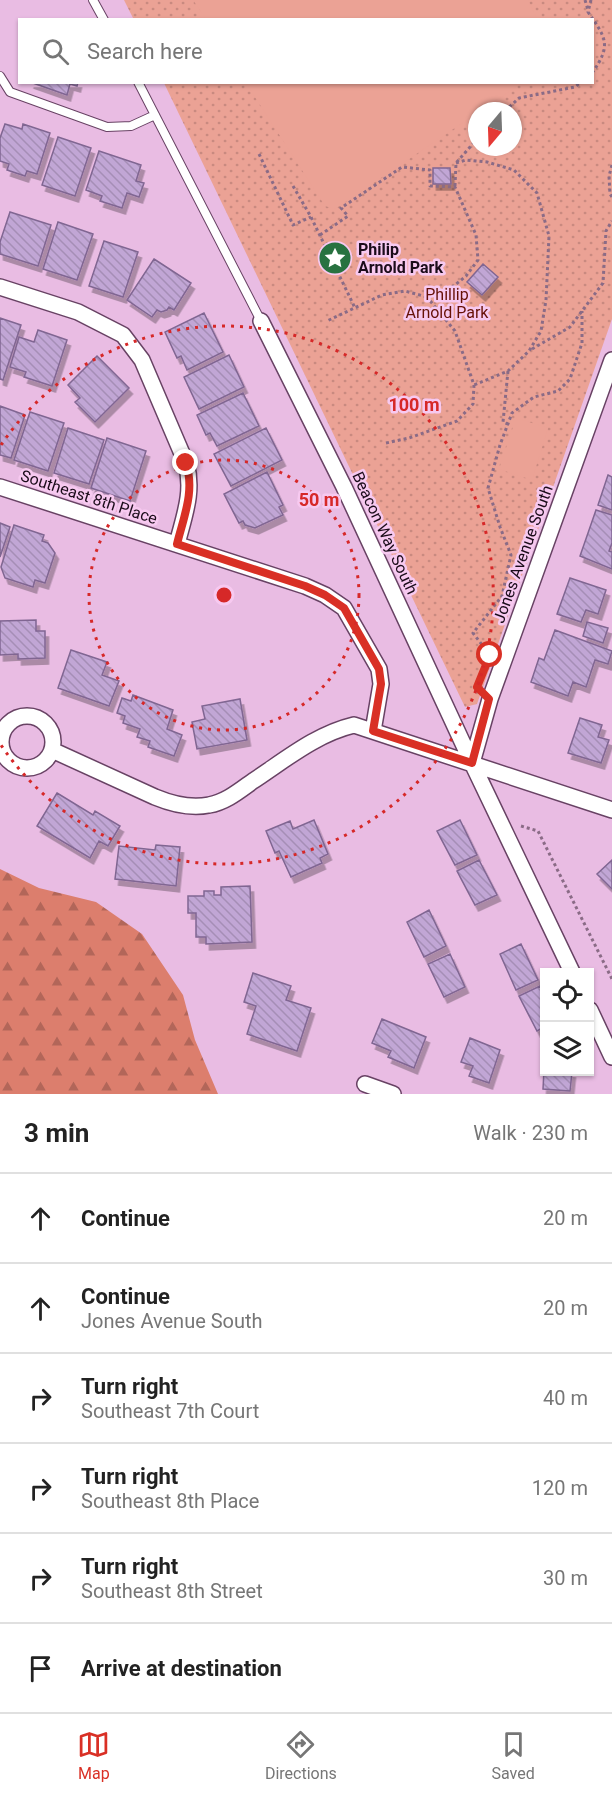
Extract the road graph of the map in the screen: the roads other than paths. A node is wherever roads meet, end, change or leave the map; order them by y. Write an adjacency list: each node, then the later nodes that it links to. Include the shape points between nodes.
1 (93, 0): 2 (lane)
2 (103, 18)
3 (0, 76): 5 (lane, via 10,92 107,127 131,126)
4 (139, 84): 5 (lane, Beacon Way South)
5 (155, 115): 7 (lane, Beacon Way South)
6 (0, 287): 10 (street, via 100,322 123,335 142,360 191,478)
7 (261, 321): 13 (street, Beacon Way South, via 344,487)
8 (612, 360): 13 (street, Jones Avenue South, via 489,699)
9 (0, 487): 10 (street, Southeast 8th Place)
10 (177, 544): 11 (street, Southeast 8th Place, via 305,586 344,608 379,669 381,684)
11 (373, 731): 12 (street, via 354,725 334,730 229,798 191,807 154,797); 13 (street)
12 (52, 750)
13 (472, 763): 14 (street); 15 (street, Beacon Way South)
14 (612, 810)
15 (570, 968)
16 (594, 1019): 17 (street)
17 (612, 1057)
18 (365, 1084): 19 (street)
19 (393, 1094)

